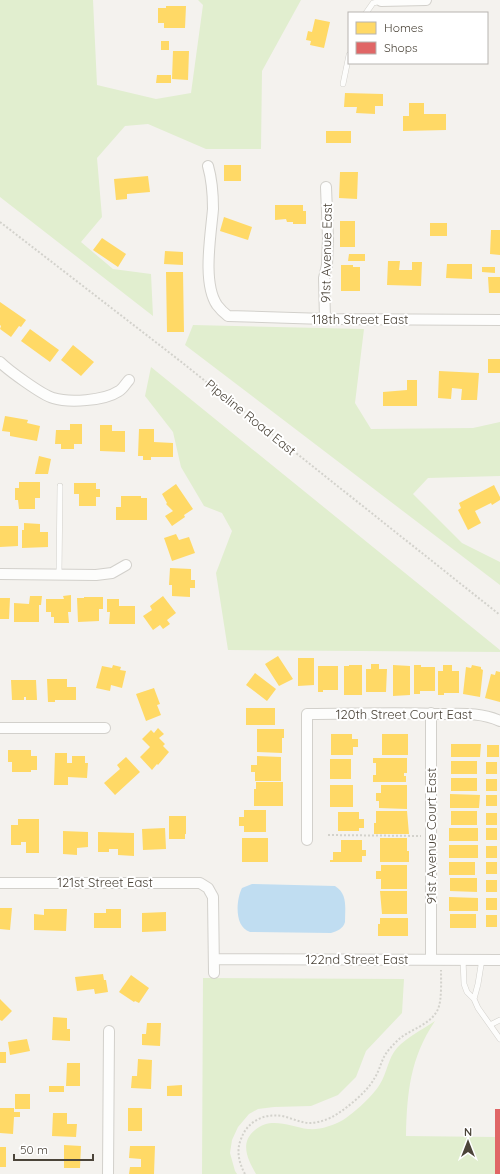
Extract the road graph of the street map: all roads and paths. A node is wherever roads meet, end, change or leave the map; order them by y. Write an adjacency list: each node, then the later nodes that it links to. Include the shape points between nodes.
1 (426, 0): 2 (street)
2 (381, 1): 3 (lane, via 373,3)
3 (367, 12)
4 (348, 60): 5 (lane)
5 (343, 84)
6 (208, 166): 9 (street, 118th Street East, via 212,182 213,207 209,280 217,306 228,316)
7 (326, 187): 9 (street, 91st Avenue East, via 328,238 324,278)
8 (0, 222): 17 (path, Pipeline Road East, via 175,357)
9 (325, 319): 10 (street, 118th Street East)
10 (500, 320)
11 (1, 364): 12 (street, via 44,395 60,400 84,400 110,395 119,391)
12 (129, 380)
13 (60, 486): 16 (lane)
14 (126, 565): 16 (street, via 112,572 96,575)
15 (0, 574): 16 (street)
16 (59, 575)
17 (500, 615)
18 (431, 713): 19 (street, 120th Street Court East, via 478,714); 24 (street, 120th Street Court East, via 308,714); 27 (street, 91st Avenue Court East)
19 (500, 722)
20 (0, 728): 21 (street)
21 (105, 728)
22 (328, 836): 23 (path)
23 (421, 836)
24 (307, 840)
25 (0, 883): 26 (street, 121st Street East, via 200,883 208,888 214,901)
26 (214, 959): 27 (street, 122nd Street East); 32 (street)
27 (431, 959): 28 (street, 122nd Street East)
28 (463, 959): 29 (street, 122nd Street East); 33 (lane, via 464,984)
29 (482, 960): 30 (street, 122nd Street East); 33 (lane)
30 (500, 960)
31 (441, 966): 39 (path, via 440,1002 433,1016 399,1040 383,1058 369,1086 352,1102 333,1117 316,1123 269,1116 260,1118 248,1127 238,1148 238,1157)
32 (214, 973)
33 (474, 999): 35 (lane)
34 (500, 1020): 35 (lane)
35 (490, 1025): 37 (lane)
36 (109, 1031): 38 (street)
37 (500, 1039)
38 (108, 1174)
39 (245, 1174)

